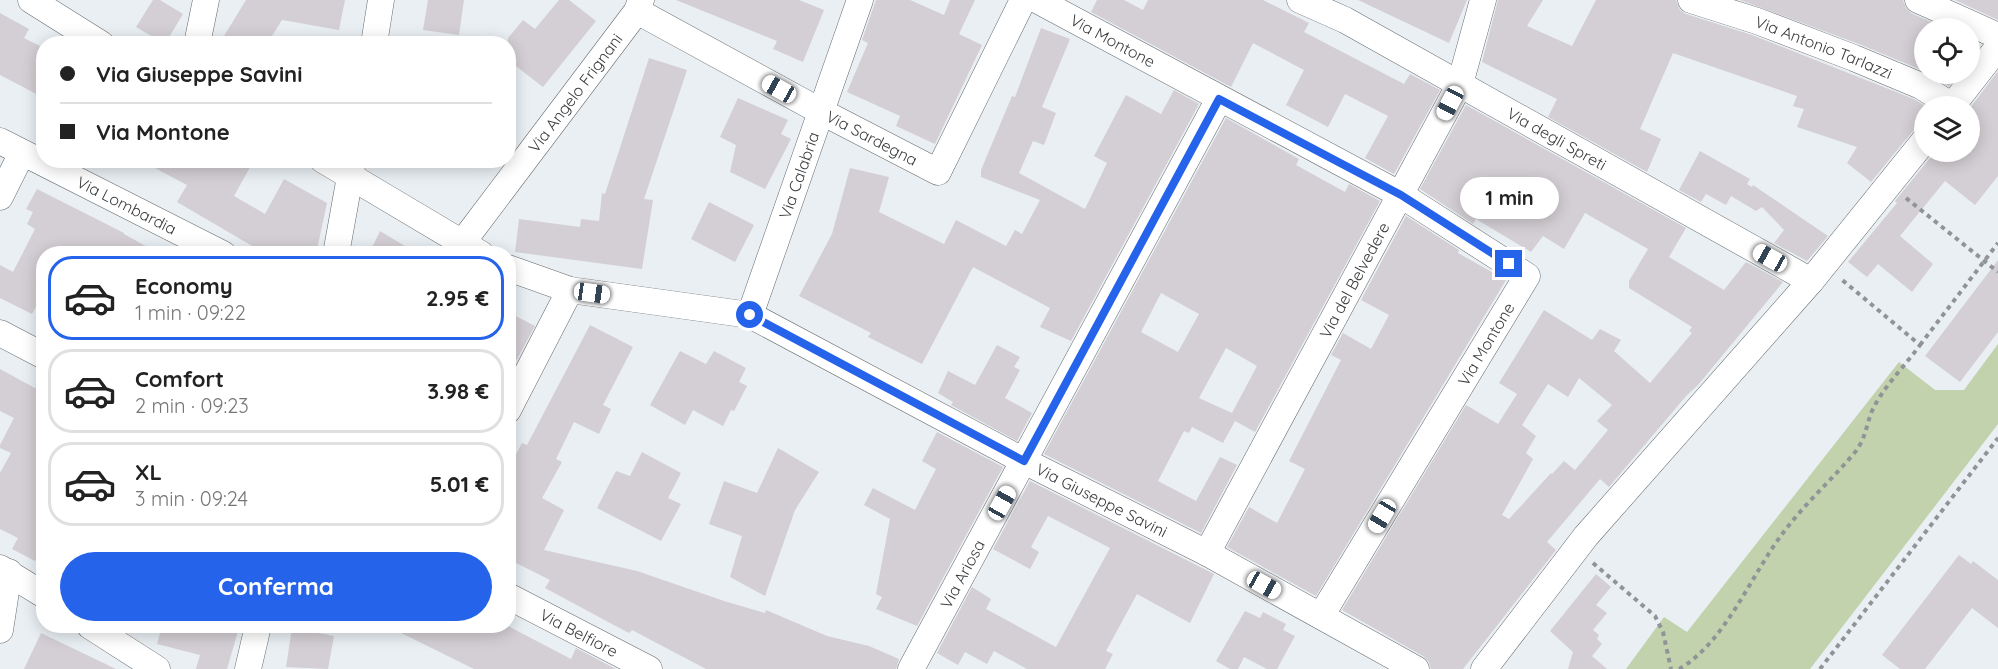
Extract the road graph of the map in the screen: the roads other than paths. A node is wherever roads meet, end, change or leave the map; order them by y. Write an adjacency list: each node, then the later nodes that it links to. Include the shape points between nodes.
1 (206, 0): 14 (street)
2 (381, 0): 15 (street)
3 (860, 0): 22 (street, Via Calabria)
4 (1023, 0): 22 (street, Via Sardegna, via 938,172)
5 (1037, 0): 21 (street, Via Montone)
6 (1300, 0): 12 (street, Via degli Spreti)
7 (1483, 0): 18 (street, Via del Belvedere)
8 (1691, 0): 19 (street, Via Antonio Tarlazzi, via 1854,58)
9 (1918, 0): 16 (street)
10 (39, 2): 13 (street)
11 (639, 6): 22 (street, Via Sardegna); 33 (street, Via Angelo Frignani)
12 (1349, 10): 18 (street, Via degli Spreti)
13 (89, 36)
14 (199, 36)
15 (375, 36)
16 (1998, 36)
17 (1998, 47): 20 (street)
18 (1460, 84): 28 (street, Via del Belvedere); 35 (street, Via degli Spreti)
19 (1937, 96)
20 (1960, 96)
21 (1219, 99): 28 (street, Via Montone); 41 (street, Via Ariosa)
22 (820, 111): 37 (street, Via Calabria)
23 (11, 147): 25 (street, Via Lombardia); 29 (street)
24 (1914, 153): 35 (street)
25 (36, 160)
26 (53, 168): 30 (street, Via Lombardia)
27 (351, 168): 31 (street); 32 (street)
28 (1401, 195): 42 (street, Via del Belvedere); 46 (street, Via Montone, via 1527,276)
29 (0, 197)
30 (207, 246)
31 (337, 246)
32 (468, 246)
33 (472, 246)
34 (516, 271): 36 (street, Via Giuseppe Savini)
35 (1818, 273): 55 (street, via 1576,549)
36 (570, 290): 37 (street, Via Giuseppe Savini); 40 (street)
37 (750, 315): 41 (street, Via Giuseppe Savini)
38 (0, 333): 39 (street)
39 (36, 352)
40 (516, 395)
41 (1024, 461): 42 (street, Via Giuseppe Savini); 53 (street, Via Ariosa)
42 (1207, 553): 46 (street, Via Giuseppe Savini)
43 (4, 570): 44 (street); 47 (street)
44 (36, 590)
45 (516, 600): 52 (street, Via Belfiore)
46 (1321, 616): 54 (street, Via Giuseppe Savini)
47 (0, 630)
48 (101, 633): 50 (street)
49 (257, 633): 51 (street)
50 (157, 669)
51 (249, 669)
52 (649, 669)
53 (911, 669)
54 (1416, 669)
55 (1484, 669)

